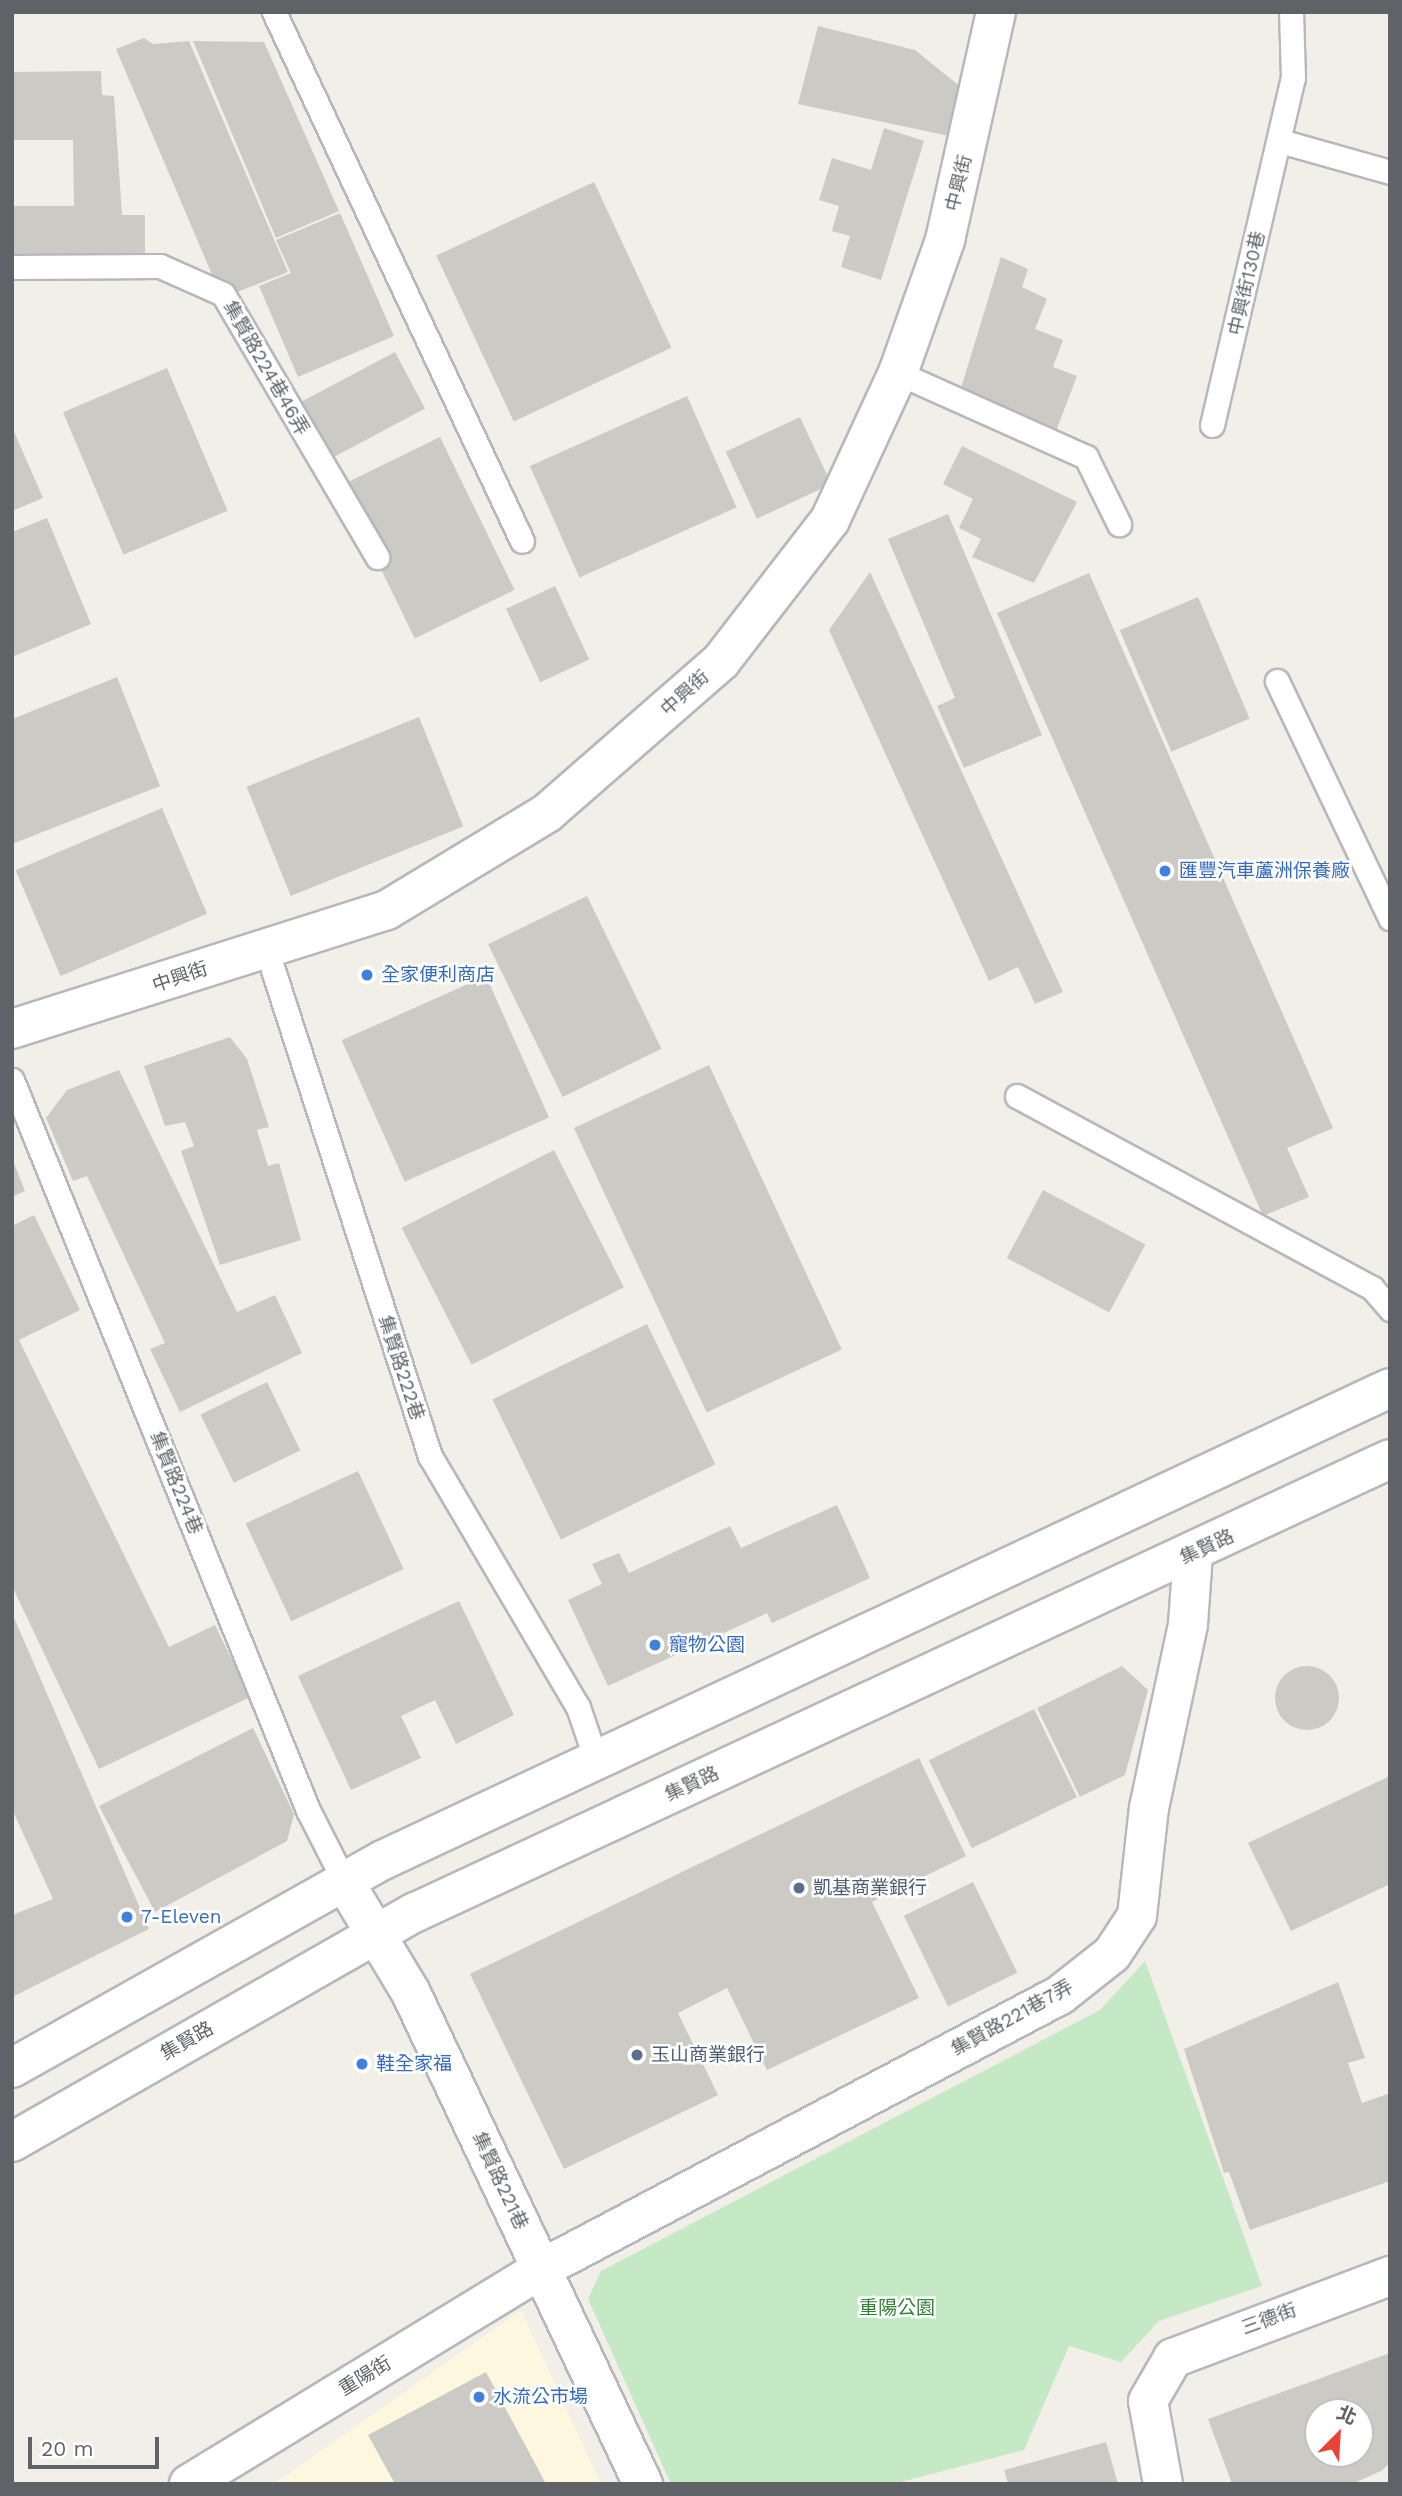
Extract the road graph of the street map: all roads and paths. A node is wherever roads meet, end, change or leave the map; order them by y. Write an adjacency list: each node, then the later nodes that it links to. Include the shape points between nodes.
1 (274, 12): 10 (lane)
2 (996, 12): 7 (street, 中興街, via 945,240)
3 (1290, 12): 4 (lane, 中興街130巷, via 1293,78)
4 (1280, 141): 5 (lane); 8 (lane, 中興街130巷)
5 (1390, 172)
6 (12, 267): 11 (lane, 集賢路224巷46弄, via 160,266 223,294)
7 (898, 373): 9 (lane, via 1086,457); 14 (street, 中興街, via 830,520 721,661 547,813 387,909)
8 (1212, 425)
9 (1119, 524)
10 (522, 541)
11 (377, 557)
12 (1277, 681): 13 (lane)
13 (1390, 918)
14 (266, 948): 15 (street, 中興街); 22 (lane, 集賢路222巷, via 430,1456 578,1707)
15 (12, 1029)
16 (12, 1080): 23 (lane, 集賢路224巷, via 308,1810)
17 (1017, 1096): 18 (lane, via 1372,1288)
18 (1390, 1309)
19 (1390, 1388): 22 (street)
20 (1390, 1459): 21 (street, 集賢路)
21 (1193, 1553): 24 (street, 集賢路); 27 (street, 集賢路221巷7弄, via 1188,1624 1149,1808 1137,1916 1112,1954 1060,1995)
22 (596, 1760): 23 (street)
23 (345, 1883): 24 (street, 集賢路221巷); 25 (street)
24 (377, 1932): 26 (street, 集賢路); 27 (street, 集賢路221巷)
25 (12, 2068)
26 (12, 2142)
27 (541, 2269): 29 (street, 重陽街); 30 (street, 集賢路221巷)
28 (1390, 2276): 31 (street, 三德街, via 1198,2344 1173,2358 1148,2402 1149,2432)
29 (189, 2484)
30 (643, 2484)
31 (1163, 2484)

